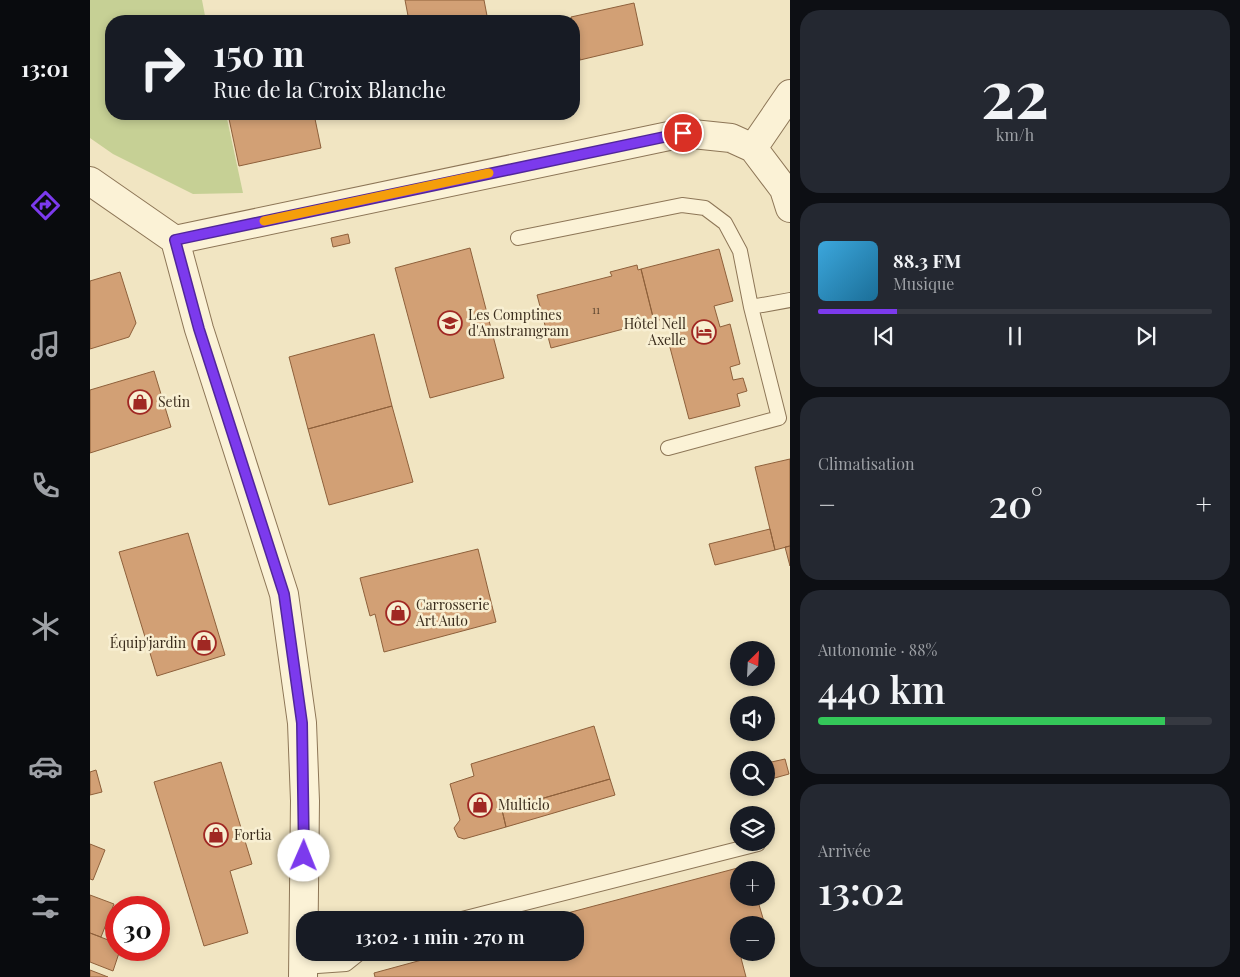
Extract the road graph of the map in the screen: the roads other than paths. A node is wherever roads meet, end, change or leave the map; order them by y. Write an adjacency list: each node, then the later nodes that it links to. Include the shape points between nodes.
1 (790, 94): 2 (street)
2 (753, 148): 4 (street, via 784,189); 6 (street, via 730,138 683,133)
3 (90, 181): 6 (street)
4 (790, 208)
5 (518, 238): 8 (lane, via 682,205 705,208 725,222 740,251)
6 (175, 240): 13 (street, via 199,329 284,594 302,723 305,801)
7 (790, 300): 8 (lane)
8 (751, 307): 9 (lane, via 779,418)
9 (668, 448)
10 (730, 851): 11 (lane)
11 (494, 911)
12 (350, 961): 13 (lane)
13 (303, 972)

